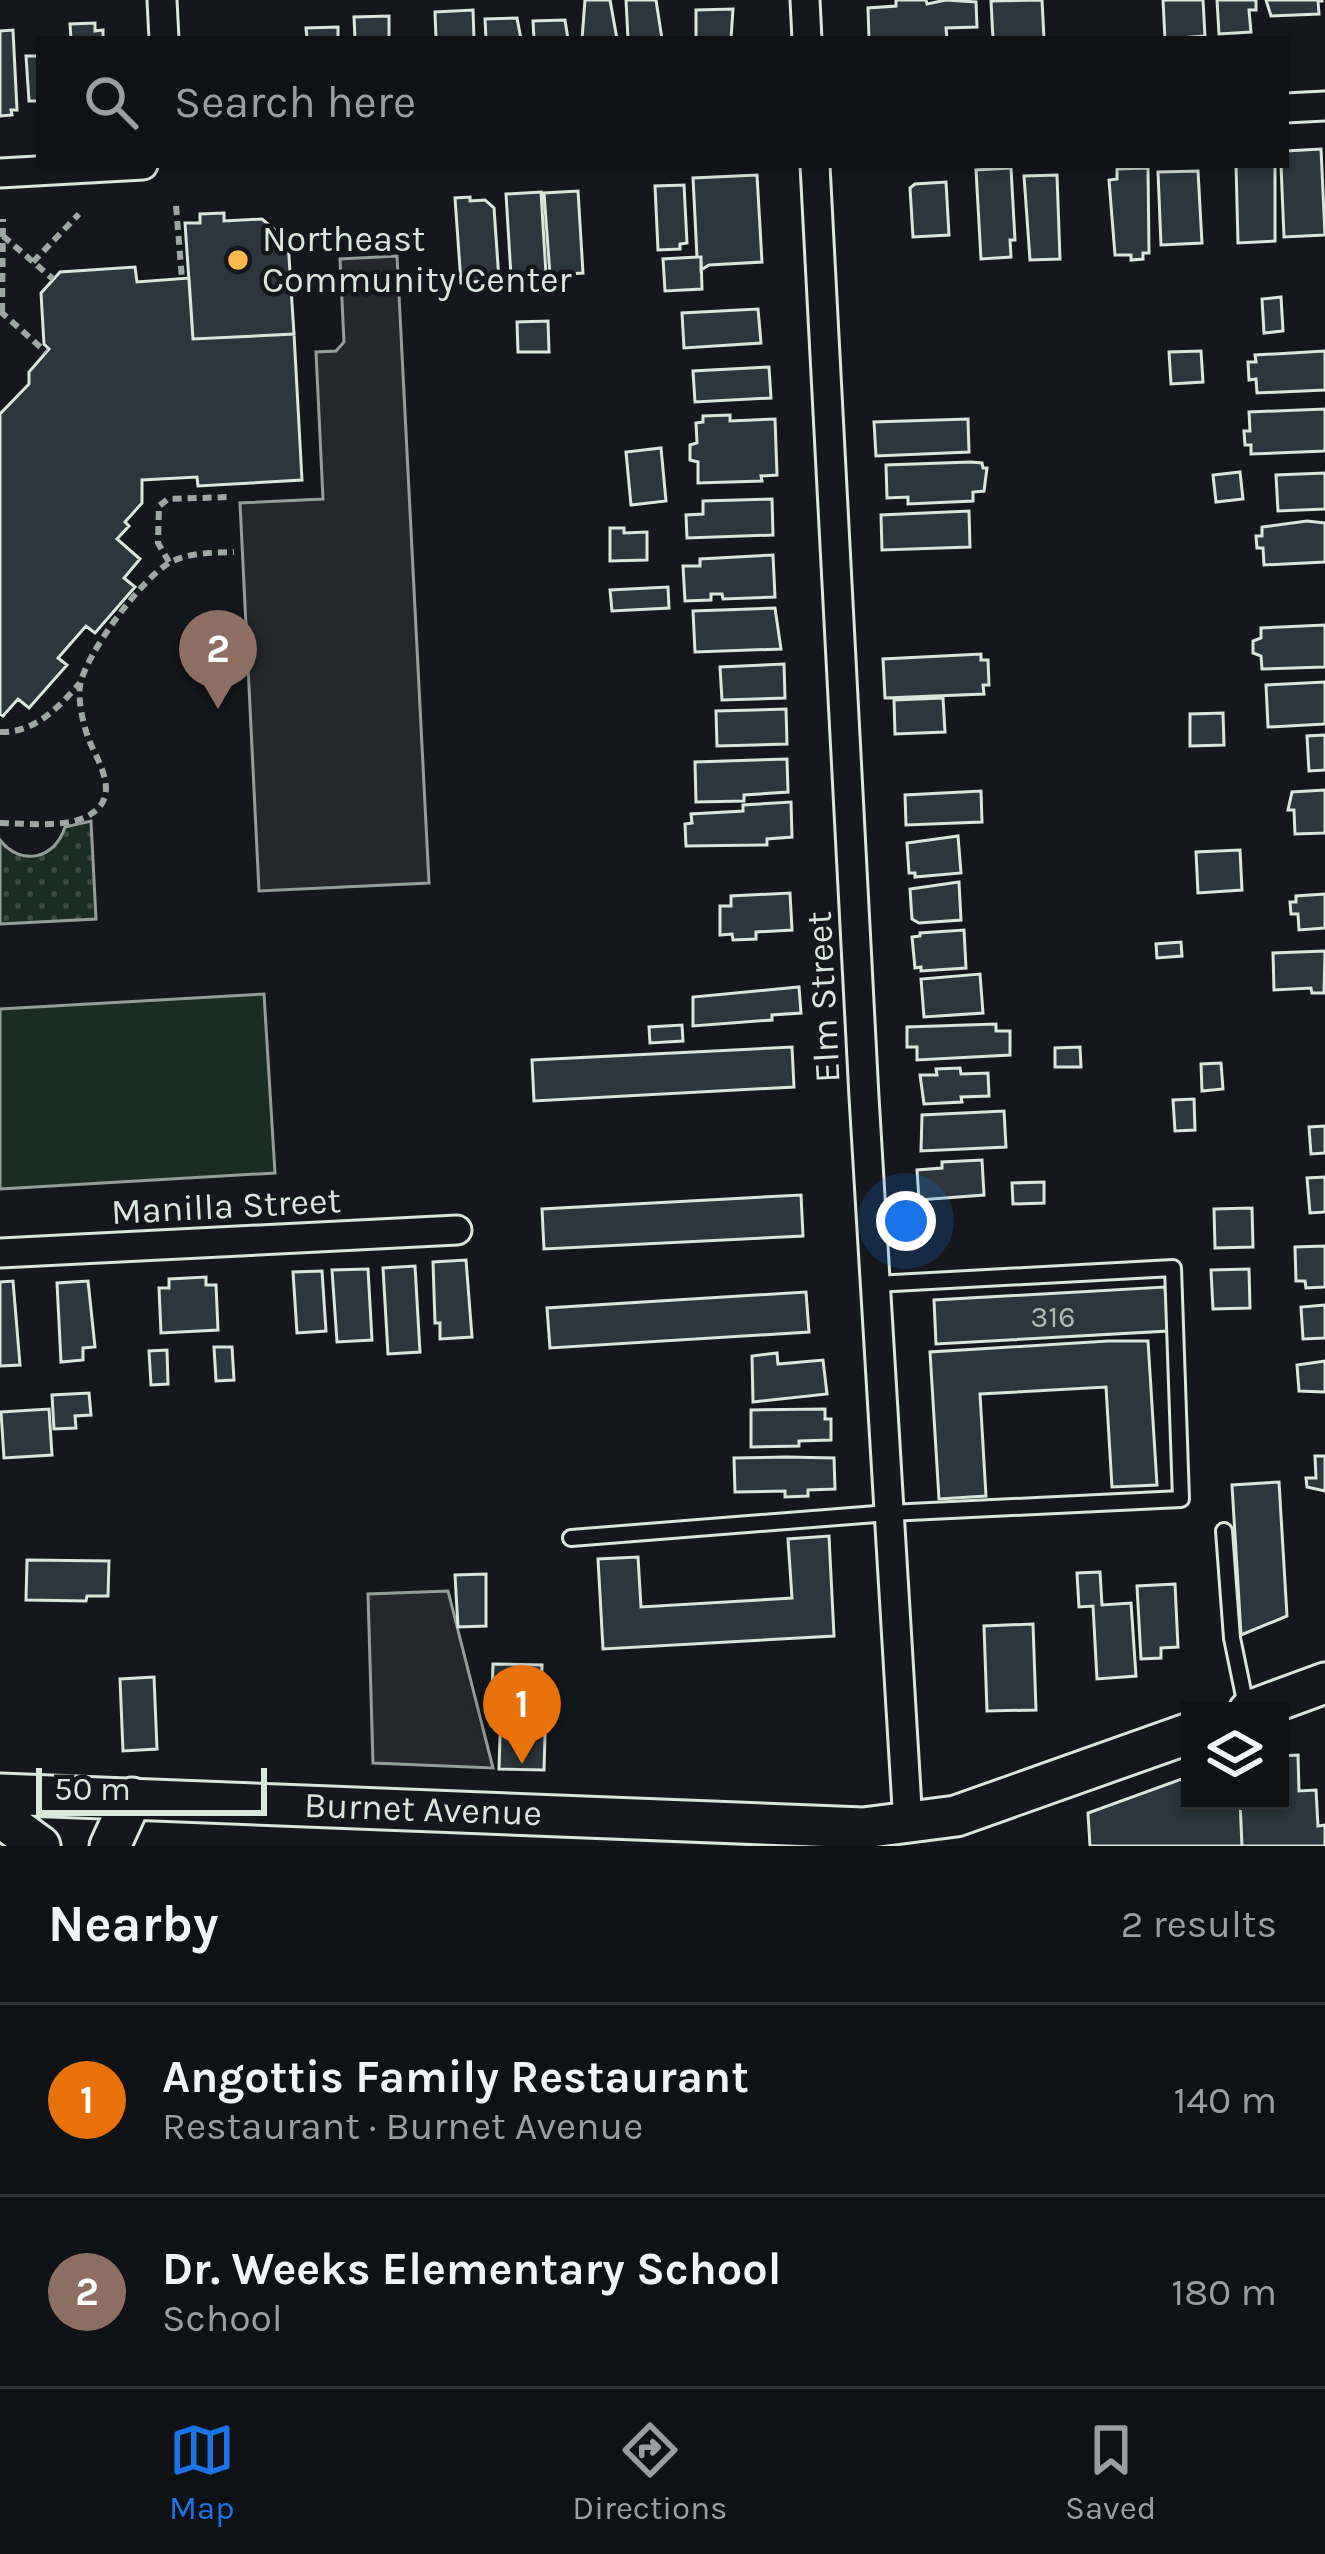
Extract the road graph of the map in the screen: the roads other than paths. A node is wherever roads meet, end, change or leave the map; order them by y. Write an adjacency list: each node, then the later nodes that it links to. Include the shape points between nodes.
1 (162, 0): 3 (street)
2 (805, 0): 4 (street)
3 (164, 36)
4 (807, 36)
5 (1325, 106): 6 (street)
6 (1289, 108)
7 (89, 168): 9 (street)
8 (814, 168): 12 (street, Elm Street)
9 (0, 173)
10 (457, 1230): 11 (street, Manilla Street)
11 (0, 1253)
12 (875, 1284): 13 (street, Elm Street); 13 (lane, via 1173,1268 1178,1336 1181,1499)
13 (889, 1513): 15 (lane); 23 (street, Elm Street)
14 (1224, 1531): 17 (lane)
15 (571, 1538)
16 (1325, 1683): 18 (street)
17 (1246, 1702)
18 (1273, 1702)
19 (1181, 1736): 23 (street, Burnet Avenue)
20 (0, 1794): 21 (street, Burnet Avenue)
21 (132, 1798): 23 (street, Burnet Avenue); 25 (street)
22 (0, 1816): 24 (street)
23 (907, 1835)
24 (40, 1846)
25 (110, 1846)

